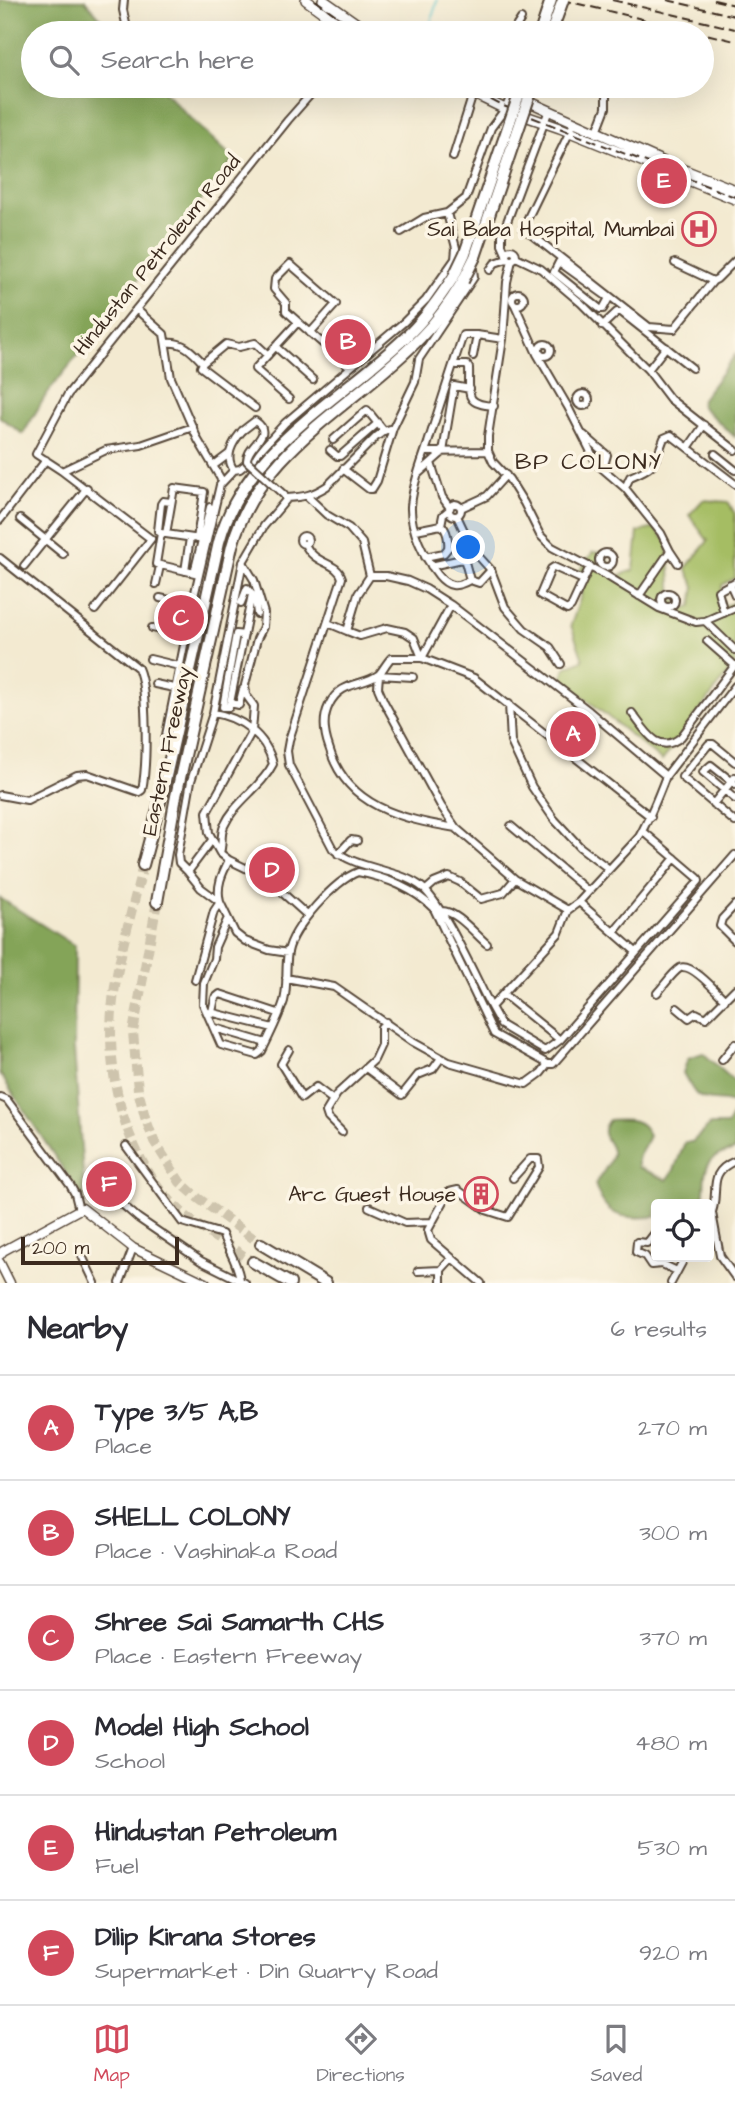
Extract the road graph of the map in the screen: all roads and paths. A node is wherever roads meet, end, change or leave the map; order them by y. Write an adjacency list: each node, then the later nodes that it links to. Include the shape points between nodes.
1 (124, 0): 6 (street)
2 (306, 0): 7 (main road)
3 (323, 0): 8 (main road)
4 (551, 0): 9 (highway, bridge)
5 (563, 0): 10 (highway, bridge)
6 (127, 21)
7 (335, 21)
8 (350, 21)
9 (544, 21)
10 (555, 21)
11 (308, 98): 47 (street, Hindustan Petroleum Road)
12 (472, 98): 30 (street)
13 (488, 98): 19 (main road)
14 (510, 98): 19 (street)
15 (518, 98): 42 (highway, Eastern Freeway, bridge)
16 (521, 98): 20 (main road)
17 (529, 98): 42 (highway, Eastern Freeway, bridge, via 475,257)
18 (606, 98): 25 (street)
19 (505, 109): 23 (main road); 35 (street, via 491,128 466,198)
20 (549, 110): 21 (main road); 23 (street)
21 (564, 117): 22 (main road); 24 (main road)
22 (575, 121): 25 (main road); 26 (street)
23 (544, 123): 24 (main road); 37 (street, via 504,232)
24 (560, 128): 26 (main road)
25 (597, 132): 27 (street); 28 (main road)
26 (570, 133): 27 (main road); 43 (street, via 523,228 649,327 674,329)
27 (593, 142): 29 (main road)
28 (625, 143): 29 (main road); 31 (main road)
29 (622, 154): 31 (main road)
30 (453, 157)
31 (662, 166): 32 (main road)
32 (715, 187): 33 (main road); 34 (main road)
33 (735, 190)
34 (735, 199)
35 (447, 213): 36 (street, via 424,218); 38 (street)
36 (401, 232)
37 (510, 256): 41 (street); 44 (street); 45 (street, via 541,269)
38 (455, 259): 60 (street, via 426,300); 74 (street, via 474,269 474,277 419,359 415,382)
39 (735, 261): 43 (street)
40 (675, 263): 43 (street)
41 (490, 270)
42 (458, 279): 197 (highway, Eastern Freeway, via 413,330 286,437 232,506 219,542); 203 (highway, Eastern Freeway, via 421,338 294,445 244,513 232,546 176,796)
43 (713, 281)
44 (507, 282): 52 (street); 70 (street)
45 (575, 293): 46 (street); 46 (street, via 554,272 559,262 609,299 601,310)
46 (587, 303): 49 (street)
47 (136, 309): 53 (street, via 164,334); 87 (street, Hindustan Petroleum Road, via 68,394 36,454)
48 (298, 322): 50 (street); 50 (street, via 274,289 275,279 290,264 336,304); 54 (street)
49 (602, 326): 55 (street, via 621,312); 62 (street)
50 (310, 332): 60 (street)
51 (477, 335): 52 (street); 57 (street); 64 (street, via 463,335)
52 (503, 339): 68 (street)
53 (166, 343): 58 (street, via 189,348); 73 (street, via 171,378)
54 (276, 347): 56 (street); 63 (street)
55 (666, 347): 61 (street); 62 (street)
56 (268, 355): 58 (street, via 255,343 226,344); 66 (street, via 256,369)
57 (472, 356)
58 (202, 363): 69 (street, via 210,376)
59 (457, 365): 65 (street, via 469,368)
60 (350, 367): 93 (street, via 285,423 253,458)
61 (692, 368)
62 (648, 370): 72 (street, via 670,399)
63 (313, 380)
64 (450, 385): 65 (street); 76 (street); 78 (street)
65 (470, 389): 68 (street, via 470,398 477,405)
66 (289, 399)
67 (577, 402): 70 (street)
68 (494, 406): 83 (street)
69 (255, 408)
70 (568, 408): 77 (street)
71 (378, 423): 75 (street); 79 (street, via 366,411); 81 (street, via 340,456)
72 (704, 425): 80 (street); 82 (street)
73 (193, 427): 90 (street); 94 (street, via 141,445 106,450)
74 (393, 428): 75 (street); 92 (street, via 373,488)
75 (384, 430): 92 (street)
76 (431, 433): 78 (street); 84 (street)
77 (582, 434): 89 (street); 89 (street, via 607,455 605,462)
78 (446, 435): 85 (street)
79 (333, 440)
80 (688, 448): 91 (street); 101 (street, via 667,435 654,464 630,477)
81 (330, 450)
82 (735, 450)
83 (488, 451): 85 (street); 97 (street)
84 (425, 452): 85 (street); 96 (street)
85 (443, 452): 88 (street)
86 (229, 454): 90 (street); 93 (street); 102 (street, bridge, via 251,422 262,426 263,434 247,452 247,461)
87 (46, 460): 94 (street); 109 (street)
88 (431, 463): 96 (street); 106 (street)
89 (597, 464): 101 (street)
90 (213, 466): 98 (street)
91 (713, 467): 95 (street, via 717,456); 99 (street)
92 (343, 469): 103 (street)
93 (234, 470): 98 (street)
94 (62, 471): 100 (street)
95 (735, 471): 99 (street)
96 (418, 474): 111 (street, via 411,505)
97 (506, 475): 105 (street, via 486,496); 126 (street, via 545,541)
98 (222, 481): 130 (street)
99 (732, 482)
100 (87, 488): 114 (street); 145 (street, via 151,538)
101 (625, 488): 116 (street, via 662,533)
102 (286, 496): 103 (street); 121 (street)
103 (308, 497): 131 (street, via 362,543)
104 (210, 508): 113 (street)
105 (461, 508): 106 (street, via 454,504); 107 (street)
106 (450, 509): 107 (street); 110 (street, via 443,514)
107 (457, 516): 128 (street, via 473,550)
108 (19, 519): 114 (street)
109 (0, 520)
110 (441, 525): 111 (street); 118 (street, via 448,548)
111 (416, 530): 118 (street)
112 (163, 533): 113 (street); 113 (street, via 174,488 204,492); 124 (street)
113 (196, 538): 129 (street); 130 (street)
114 (46, 540): 117 (street); 123 (street)
115 (305, 544): 149 (street, via 317,559 342,574)
116 (670, 551): 122 (street); 139 (street)
117 (63, 554)
118 (425, 557): 125 (street)
119 (0, 558): 182 (street, via 138,668 145,756 139,792 87,774 27,800)
120 (599, 560): 126 (street); 127 (street); 127 (street, via 610,554 613,560)
121 (243, 562): 141 (street); 176 (street, via 264,613 245,685 254,706)
122 (678, 563)
123 (24, 566)
124 (159, 566): 129 (street); 136 (street)
125 (431, 566): 133 (street, via 448,586); 133 (street, via 462,559)
126 (592, 567): 132 (street); 134 (street)
127 (608, 567): 132 (street)
128 (491, 570): 133 (street, via 479,583); 162 (street, via 511,615 550,647)
129 (185, 571): 130 (street)
130 (196, 574): 142 (street)
131 (370, 576): 143 (street, via 408,581); 151 (street, via 358,594)
132 (607, 576): 139 (street)
133 (470, 580)
134 (583, 580): 134 (street, via 567,610 540,595 552,568)
135 (733, 583): 138 (street); 146 (street, via 718,591)
136 (156, 584)
137 (253, 594): 141 (street, via 247,588); 147 (street); 153 (street)
138 (735, 595)
139 (639, 596): 148 (street, via 696,622)
140 (160, 598): 142 (street)
141 (240, 599): 154 (street)
142 (192, 605): 152 (street)
143 (451, 605): 160 (street); 179 (street)
144 (735, 608): 146 (street)
145 (95, 610)
146 (724, 613): 148 (street)
147 (257, 614)
148 (705, 621): 157 (street)
149 (328, 624): 151 (street); 193 (street, via 289,740 287,760)
150 (152, 628): 152 (street)
151 (347, 631): 160 (street, via 360,636 387,628 405,632 414,638)
152 (185, 635): 164 (street)
153 (244, 635): 154 (street); 165 (street)
154 (232, 636): 168 (street)
155 (735, 636): 157 (street)
156 (707, 641): 158 (street)
157 (727, 643): 158 (street); 159 (street)
158 (718, 650): 163 (street)
159 (735, 650)
160 (422, 658): 166 (street, via 391,658); 172 (street, via 474,678)
161 (150, 659): 164 (street)
162 (561, 664)
163 (733, 664): 175 (street, via 674,743 660,743 650,736)
164 (177, 665): 171 (street)
165 (236, 675): 173 (street); 173 (street, via 247,674 240,705)
166 (379, 675): 167 (street); 188 (street, via 384,702); 188 (street, via 340,691 329,704 324,731 337,771 359,796 389,811 414,821)
167 (413, 677)
168 (223, 682): 173 (street, via 222,705); 174 (street)
169 (155, 684): 171 (street)
170 (735, 686): 179 (street)
171 (172, 687): 177 (street)
172 (509, 704): 185 (street); 198 (street, via 511,741 532,788 580,847)
173 (227, 708): 174 (street); 176 (street)
174 (213, 713): 199 (street, via 191,781 178,855)
175 (632, 713)
176 (252, 731): 190 (street, via 207,812); 192 (street, via 267,748 272,766 223,827)
177 (164, 745)
178 (735, 762): 184 (street, via 709,744 682,774 682,779)
179 (666, 776): 185 (street)
180 (734, 781): 181 (street); 181 (street, via 709,765 704,774)
181 (724, 790): 183 (street); 184 (street)
182 (0, 795)
183 (735, 799)
184 (713, 804): 186 (street)
185 (650, 817): 189 (street)
186 (735, 822)
187 (512, 826): 202 (street)
188 (456, 828): 200 (street)
189 (643, 831): 195 (street); 198 (street)
190 (212, 840): 192 (street); 199 (street)
191 (358, 841): 193 (street, via 346,843)
192 (220, 853): 196 (street)
193 (338, 854): 201 (street)
194 (735, 855): 235 (street)
195 (676, 858): 211 (street); 214 (street, via 699,881)
196 (229, 860): 204 (street, via 220,880); 209 (street, via 265,878)
197 (143, 865)
198 (609, 869): 202 (street)
199 (188, 872): 204 (street)
200 (515, 879): 201 (street, via 503,893 481,899 449,877); 207 (street)
201 (426, 890): 208 (street)
202 (589, 891): 205 (street)
203 (157, 902)
204 (220, 902): 210 (street); 217 (street)
205 (579, 902): 207 (street); 211 (street)
206 (735, 905): 212 (street, via 720,926)
207 (568, 910): 220 (street, via 559,933)
208 (441, 911): 213 (street, via 449,912); 222 (street)
209 (307, 915): 215 (street, via 291,939); 235 (street, via 358,872 412,890 434,909 494,1034)
210 (227, 920): 215 (street, via 246,941); 224 (street, via 204,983 203,1004)
211 (614, 932): 214 (street)
212 (735, 941)
213 (487, 944)
214 (636, 951): 229 (street)
215 (288, 953): 216 (street)
216 (286, 978): 225 (street); 226 (street, via 334,987)
217 (195, 980)
218 (735, 989): 221 (street)
219 (657, 993): 221 (street, via 686,967)
220 (503, 994): 222 (street); 229 (street)
221 (725, 1000): 223 (street, via 706,1018 696,1013 689,1018)
222 (491, 1007): 229 (street, via 501,1025 545,1051)
223 (677, 1008)
224 (209, 1012): 225 (street, via 220,995); 227 (street); 228 (street)
225 (278, 1013): 228 (street)
226 (386, 1022): 233 (street); 236 (street, via 381,1027 382,1045)
227 (215, 1028): 230 (street); 230 (street, via 221,1045 257,1055)
228 (273, 1028): 230 (street)
229 (560, 1040)
230 (266, 1043)
231 (735, 1044): 234 (street)
232 (289, 1050): 238 (street, via 281,1064 302,1098 316,1087)
233 (440, 1058): 235 (street, via 526,1084); 236 (street, via 402,1095)
234 (722, 1060)
235 (548, 1064)
236 (366, 1068): 238 (street)
237 (0, 1097): 246 (street, via 70,1185)
238 (333, 1100): 239 (street, via 327,1115)
239 (342, 1132)
240 (126, 1146): 264 (street, via 182,1223 222,1234)
241 (735, 1161): 244 (street, via 717,1175)
242 (513, 1178): 247 (street, via 533,1157 539,1161 508,1217 485,1210 456,1189 449,1192)
243 (108, 1192): 264 (street, via 201,1261)
244 (713, 1199)
245 (369, 1207): 247 (street, via 405,1223)
246 (79, 1210): 251 (street); 252 (street)
247 (430, 1222): 254 (street, via 431,1240)
248 (714, 1232): 263 (street, via 720,1256)
249 (651, 1238): 256 (street, via 648,1243 637,1242 635,1251 651,1265)
250 (261, 1244): 270 (highway)
251 (133, 1248): 267 (street); 268 (street)
252 (0, 1255)
253 (82, 1256): 266 (street)
254 (452, 1259): 260 (street); 272 (street)
255 (253, 1262): 269 (highway)
256 (657, 1262)
257 (664, 1262): 262 (street)
258 (682, 1262): 262 (street)
259 (0, 1263): 265 (street)
260 (441, 1270): 261 (street); 271 (street)
261 (418, 1271)
262 (677, 1271): 273 (street)
263 (735, 1277)
264 (242, 1282)
265 (10, 1283)
266 (95, 1283)
267 (120, 1283)
268 (206, 1283)
269 (290, 1283)
270 (326, 1283)
271 (441, 1283)
272 (481, 1283)
273 (671, 1283)

